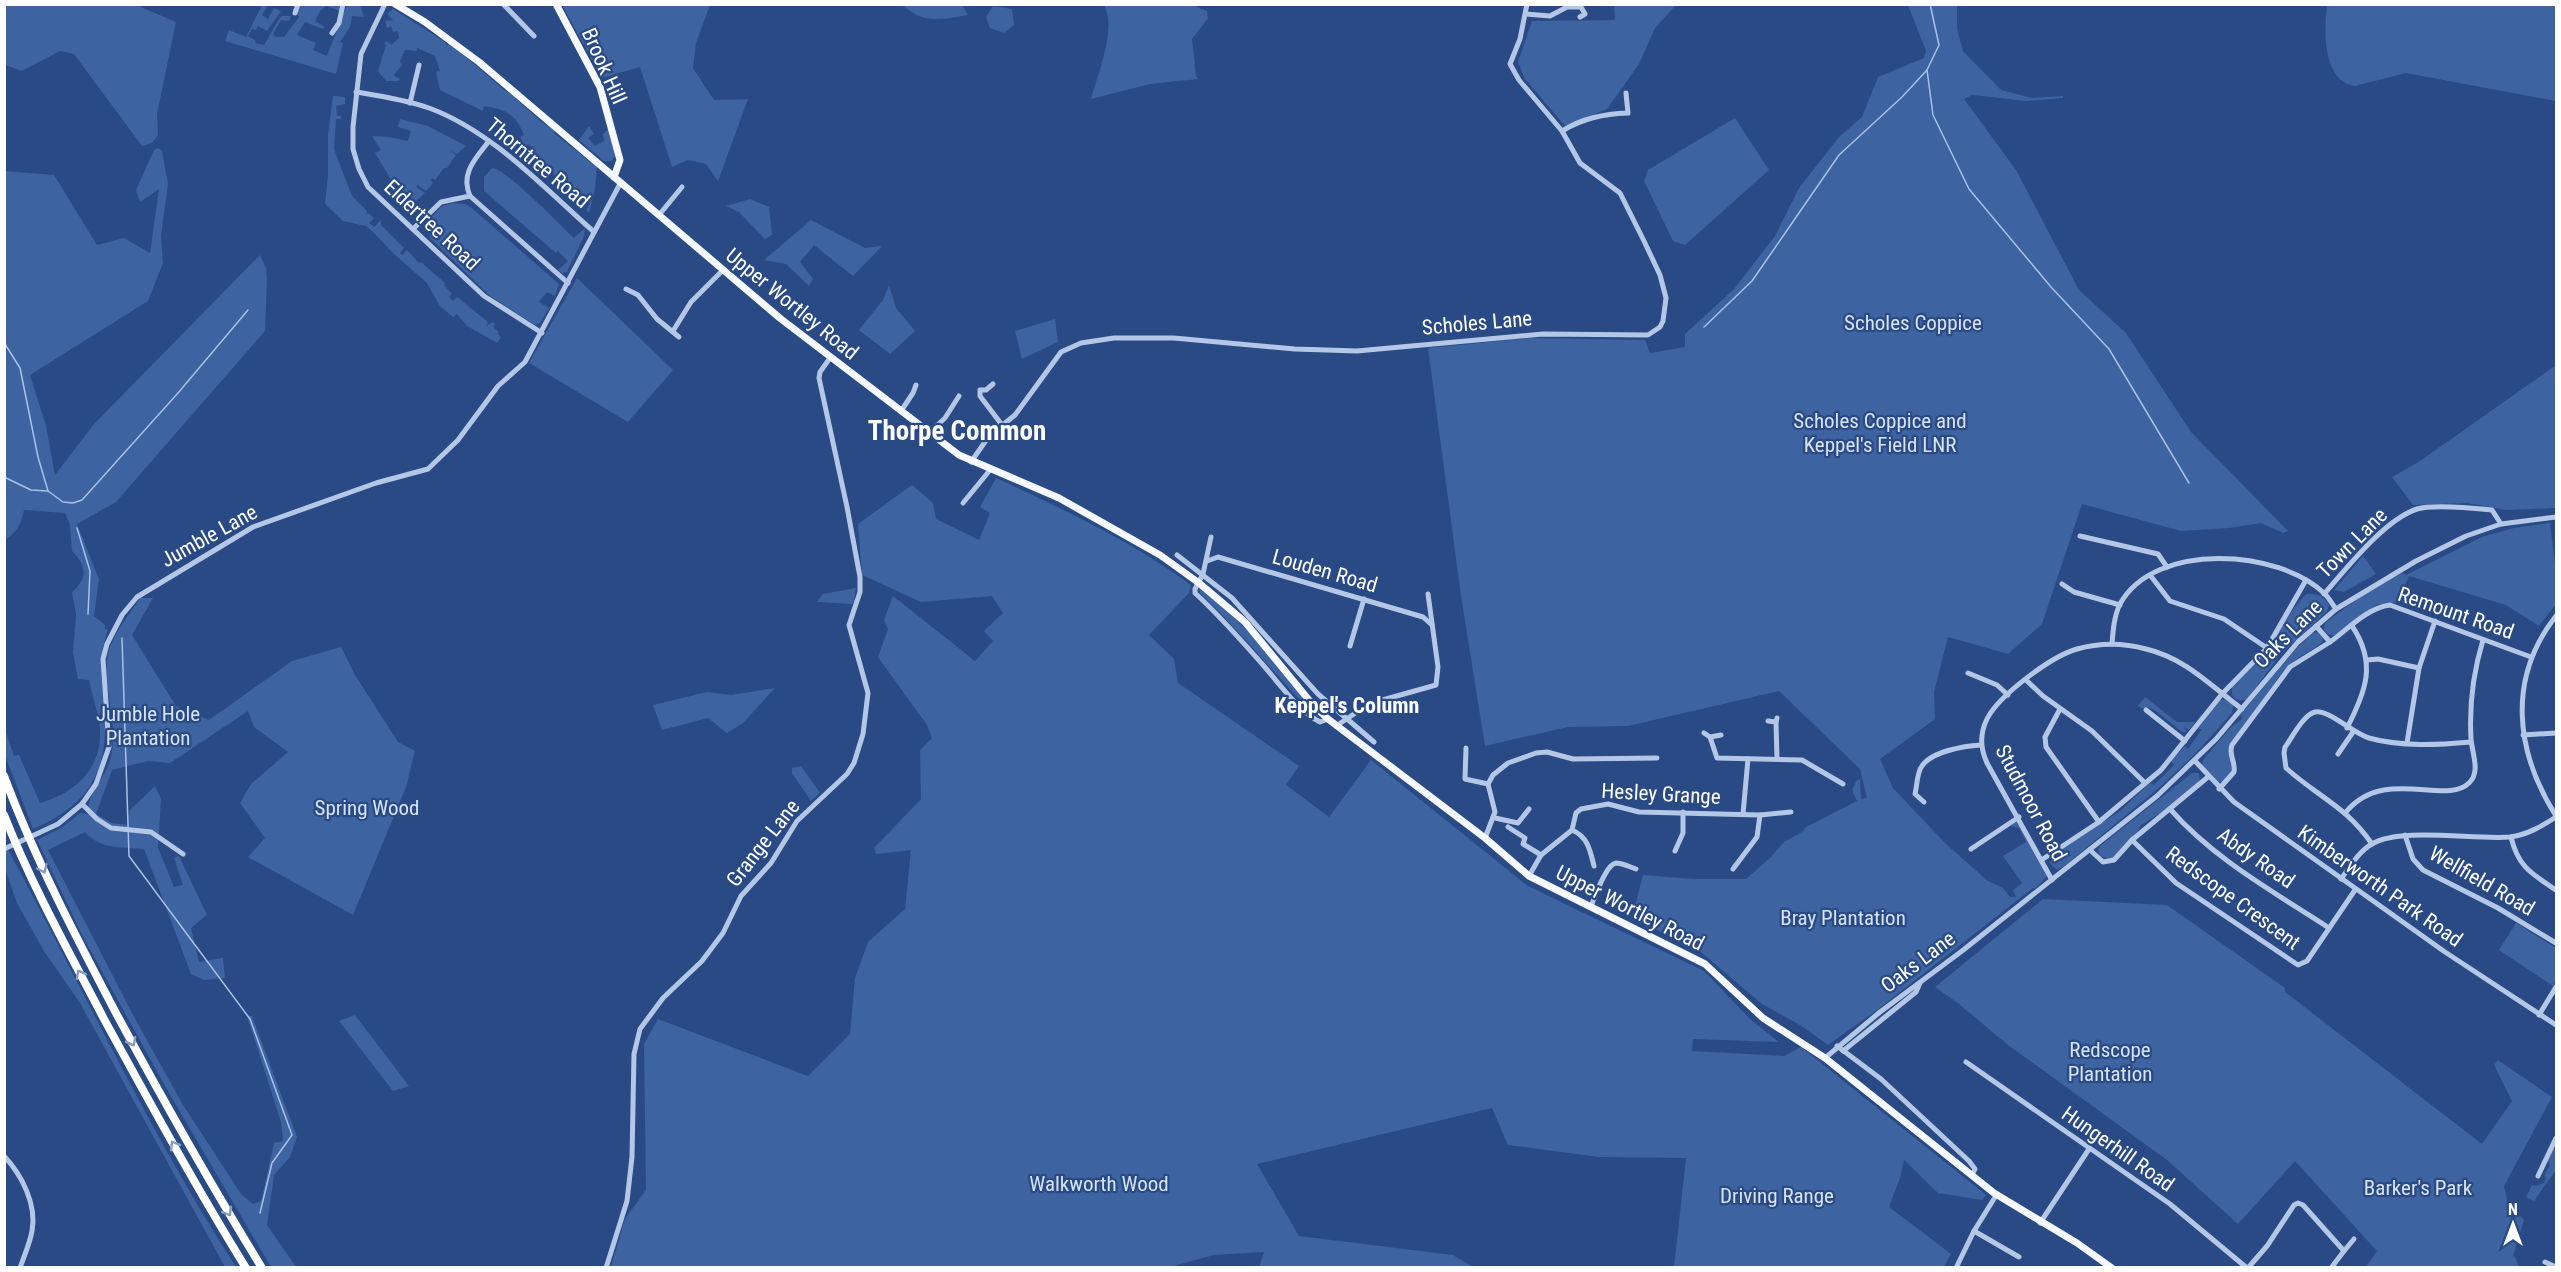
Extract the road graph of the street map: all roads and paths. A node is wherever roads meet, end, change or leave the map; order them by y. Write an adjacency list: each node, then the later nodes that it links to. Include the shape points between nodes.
1 (298, 4): 8 (street)
2 (343, 4): 11 (street)
3 (385, 4): 14 (street, Eldertree Road, via 361,54)
4 (394, 4): 19 (main road, Upper Wortley Road, via 426,22 479,62)
5 (503, 4): 12 (street)
6 (556, 4): 19 (main road, Brook Hill, via 600,87 620,160)
7 (1527, 4): 9 (street, Scholes Lane)
8 (295, 13)
9 (1526, 14): 10 (street, via 1550,16 1567,7 1581,7 1585,14); 17 (street, Scholes Lane, via 1510,64)
10 (1580, 17)
11 (332, 33)
12 (534, 36)
13 (419, 66): 16 (street)
14 (357, 92): 16 (street, Thorntree Road); 23 (street, Eldertree Road, via 352,136 359,169 368,187)
15 (1626, 93): 17 (street, via 1628,113 1580,120)
16 (410, 103): 18 (street, Thorntree Road, via 446,115)
17 (1562, 131): 36 (street, Scholes Lane, via 1580,163 1620,193 1660,275 1666,298 1665,318 1648,335 1543,334 1357,351 1174,338 1114,338 1081,343 1061,352 1015,415)
18 (489, 141): 21 (street, via 467,173); 24 (street, Thorntree Road)
19 (617, 180): 22 (main road, Upper Wortley Road); 24 (street, Jumble Lane)
20 (682, 187): 22 (street)
21 (470, 196): 23 (street, via 441,202); 26 (street)
22 (658, 215): 25 (main road, Upper Wortley Road)
23 (413, 230): 29 (street, Eldertree Road, via 484,296)
24 (594, 232): 26 (street, Jumble Lane)
25 (723, 270): 28 (street, via 691,302); 31 (main road, Upper Wortley Road)
26 (568, 283): 29 (street, Jumble Lane)
27 (626, 289): 28 (street, via 638,295 657,319)
28 (673, 331): 30 (street)
29 (542, 333): 109 (street, Jumble Lane, via 518,370 498,386 458,440 428,470 376,483 253,526 137,597 107,644 103,671 109,747 101,773)
30 (679, 337)
31 (830, 358): 35 (main road, Upper Wortley Road); 171 (street, Grange Lane, via 819,378 860,577 860,592 849,625 868,693 862,734 847,774 787,833 771,863 741,896 723,933 702,961 663,998 640,1029 634,1054 627,1201)
32 (993, 384): 36 (street, via 980,390 980,396)
33 (916, 385): 35 (street)
34 (959, 396): 37 (street)
35 (901, 411): 37 (main road, Upper Wortley Road)
36 (1002, 425): 38 (street, Scholes Lane)
37 (929, 433): 38 (main road, Upper Wortley Road)
38 (971, 462): 39 (main road, Upper Wortley Road)
39 (990, 470): 40 (street); 51 (main road, Upper Wortley Road, via 1059,498 1160,555)
40 (963, 503)
41 (2556, 517): 42 (street, Oaks Lane)
42 (2501, 524): 54 (street, Town Lane, via 2492,510 2418,508 2395,521); 57 (street, Oaks Lane, via 2416,561)
43 (2080, 536): 47 (street, via 2158,554)
44 (1212, 537): 46 (street)
45 (1177, 555): 48 (street)
46 (1207, 561): 48 (street); 55 (street, Louden Road, via 1218,557)
47 (2167, 567): 49 (street); 50 (street, via 2198,560 2234,559 2269,565)
48 (1203, 574): 51 (street); 79 (street, via 1250,615 1291,666)
49 (2150, 575): 56 (street, via 2130,590); 67 (street, via 2170,601 2223,619)
50 (2306, 580): 54 (street); 67 (street, Oaks Lane)
51 (1199, 583): 78 (main road, Upper Wortley Road, via 1245,622); 78 (street, Upper Wortley Road, via 1195,593 1229,625 1290,696 1314,719)
52 (2062, 584): 56 (street, via 2074,592)
53 (1428, 594): 60 (street)
54 (2324, 594): 57 (street)
55 (1364, 599): 60 (street, Louden Road, via 1423,617); 66 (street)
56 (2120, 605): 65 (street)
57 (2333, 611): 61 (street, Oaks Lane)
58 (2556, 616): 68 (street)
59 (2435, 621): 62 (street, Remount Road, via 2390,605 2368,613); 63 (street, Remount Road); 70 (street)
60 (1432, 625): 79 (street, via 1439,674 1436,685 1379,701)
61 (2316, 626): 64 (street); 76 (street, Oaks Lane, via 2278,663)
62 (2352, 626): 64 (street, Remount Road); 69 (street)
63 (2483, 640): 68 (street, Remount Road); 91 (street, via 2472,681)
64 (2330, 642): 107 (street, Oaks Lane, via 2299,659 2281,676 2232,745 2234,772)
65 (2112, 645): 72 (street, Studmoor Road, via 2076,650 2043,666); 73 (street, Studmoor Road, via 2145,648 2178,661)
66 (1350, 646)
67 (2267, 648): 73 (street, Oaks Lane)
68 (2531, 657): 87 (street, via 2522,695)
69 (2367, 660): 70 (street); 82 (street, via 2364,689)
70 (2419, 668): 92 (street)
71 (1968, 673): 74 (street, via 1997,685)
72 (2026, 680): 74 (street, Studmoor Road); 75 (street)
73 (2222, 694): 76 (street, Studmoor Road); 89 (street, Oaks Lane)
74 (2008, 695): 93 (street, Studmoor Road, via 1987,718)
75 (2060, 709): 104 (street, via 2092,731); 121 (street, via 2045,736 2046,747)
76 (2242, 709): 101 (street, Oaks Lane)
77 (2146, 710): 89 (street)
78 (1328, 719): 81 (main road, Upper Wortley Road)
79 (1346, 719): 81 (street); 90 (street)
80 (1768, 721): 100 (street, via 1777,720)
81 (1336, 726): 126 (main road, Upper Wortley Road)
82 (2347, 728): 83 (street); 114 (street, via 2323,713 2313,712 2284,753 2286,768)
83 (2353, 732): 92 (street, via 2367,738); 95 (street)
84 (1704, 733): 88 (street)
85 (2556, 733): 87 (street)
86 (1721, 735): 88 (street)
87 (2523, 735): 119 (street, via 2532,771)
88 (1710, 737): 99 (street, via 1716,762)
89 (2185, 741): 104 (street, Oaks Lane)
90 (1374, 742)
91 (2471, 742): 92 (street); 114 (street, via 2475,774 2464,787 2385,789 2364,795)
92 (2407, 743)
93 (1981, 745): 108 (street, via 1956,748 1920,767 1915,794); 118 (street, Studmoor Road, via 1987,763)
94 (1466, 748): 105 (street, via 1465,779)
95 (2342, 748): 96 (street); 97 (street)
96 (2349, 753)
97 (2338, 754)
98 (1657, 758): 105 (street, via 1573,759 1536,753 1499,768)
99 (1748, 759): 100 (street); 115 (street)
100 (1777, 759): 106 (street, via 1802,760)
101 (2195, 761): 103 (street, Kimberworth Park Road); 131 (street, Oaks Lane)
102 (4, 776): 170 (highway, one-way to 170, via 72,931 161,1097)
103 (2208, 777): 107 (street, Kimberworth Park Road); 111 (street)
104 (2145, 783): 121 (street, Oaks Lane)
105 (1488, 784): 120 (street)
106 (1843, 784)
107 (2219, 789): 140 (street, Kimberworth Park Road)
108 (1924, 802)
109 (82, 804): 129 (street, Jumble Lane, via 45,832); 133 (street, via 111,828 151,832)
110 (1529, 809): 120 (street, via 1518,823)
111 (2170, 809): 127 (street); 145 (street, Abdy Road, via 2216,852)
112 (1683, 812): 115 (street, Hesley Grange); 123 (street, Hesley Grange, via 1640,812 1616,804 1601,805 1578,810); 132 (street, via 1683,833)
113 (1791, 812): 117 (street, Hesley Grange)
114 (2346, 812): 128 (street)
115 (1743, 814): 117 (street, Hesley Grange)
116 (4, 815): 169 (highway, one-way to 116, via 148,1100 61,938)
117 (1760, 815): 137 (street, via 1757,837)
118 (2019, 817): 130 (street); 135 (street, Studmoor Road)
119 (2556, 817): 125 (street)
120 (1495, 818): 126 (street)
121 (2099, 822): 135 (street, Oaks Lane)
122 (1508, 827): 134 (street, via 1525,838 1523,844)
123 (1572, 830): 134 (street, Hesley Grange); 136 (street, via 1586,841)
124 (2405, 835): 125 (street); 128 (street); 146 (street, Wellfield Road, via 2413,859 2423,870)
125 (2511, 837): 143 (street, via 2524,867)
126 (1485, 838): 139 (main road, Upper Wortley Road)
127 (2132, 840): 131 (street, via 2111,861 2100,860); 145 (street, Redscope Crescent, via 2176,883 2294,964 2307,961)
128 (2372, 844): 140 (street)
129 (4, 849)
130 (1971, 849)
131 (2090, 850): 141 (street, Oaks Lane)
132 (1675, 851)
133 (183, 854)
134 (1541, 855): 139 (street, Hesley Grange)
135 (2043, 859): 141 (street, Studmoor Road)
136 (1594, 866)
137 (1733, 869)
138 (1636, 870): 144 (street, via 1612,864)
139 (1529, 876): 144 (main road, Upper Wortley Road)
140 (2341, 879): 142 (street, Kimberworth Park Road)
141 (2052, 880): 147 (street, Oaks Lane)
142 (2355, 890): 145 (street, Redscope Crescent); 149 (street, Kimberworth Park Road)
143 (2556, 890)
144 (1591, 906): 153 (main road, Upper Wortley Road, via 1705,964 1762,1018)
145 (2329, 928)
146 (2556, 943)
147 (1921, 981): 151 (street, Oaks Lane); 152 (street, via 1916,992)
148 (2556, 987): 149 (street)
149 (2540, 1015): 150 (street, Kimberworth Park Road)
150 (2556, 1025)
151 (1837, 1046): 152 (street, Upper Wortley Road); 153 (street, Oaks Lane)
152 (1843, 1051): 158 (street, Upper Wortley Road, via 1881,1079 1969,1161 1975,1169)
153 (1825, 1058): 158 (main road, Upper Wortley Road)
154 (1966, 1062): 156 (street, Hungerhill Road)
155 (2556, 1138): 159 (street)
156 (2089, 1149): 161 (street); 174 (street, Hungerhill Road, via 2170,1204)
157 (4, 1156): 168 (street, via 24,1185 33,1220)
158 (1972, 1175): 160 (main road, Upper Wortley Road)
159 (2538, 1176)
160 (1996, 1194): 161 (main road, Upper Wortley Road); 162 (street)
161 (2040, 1223): 173 (main road, Upper Wortley Road)
162 (1974, 1231): 165 (street); 172 (street)
163 (2354, 1239): 164 (street)
164 (2344, 1251): 174 (street, via 2298,1203); 175 (street)
165 (2019, 1257)
166 (2545, 1262): 167 (street)
167 (2556, 1267)
168 (20, 1268)
169 (246, 1268)
170 (262, 1268)
171 (606, 1268)
172 (1956, 1268)
173 (2112, 1268)
174 (2248, 1268)
175 (2331, 1268)

